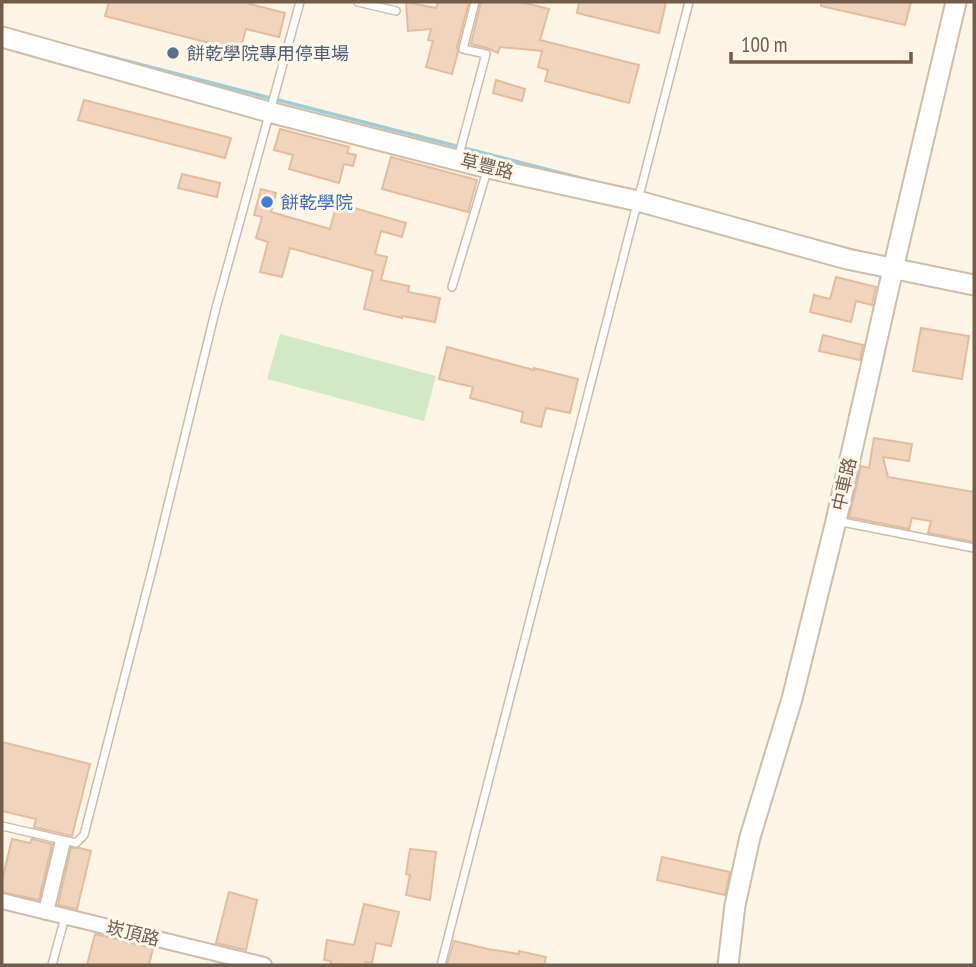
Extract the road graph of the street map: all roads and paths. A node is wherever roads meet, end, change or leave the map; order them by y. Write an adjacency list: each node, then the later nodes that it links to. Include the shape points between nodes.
1 (300, 2): 8 (lane)
2 (358, 2): 6 (lane)
3 (475, 2): 9 (lane, via 463,49 486,54)
4 (689, 2): 11 (lane)
5 (956, 2): 12 (street, 中車路)
6 (396, 11)
7 (2, 37): 8 (street, 草豐路)
8 (270, 112): 9 (street, 草豐路); 17 (lane, via 216,308 85,835 75,843)
9 (458, 159): 10 (street, 草豐路)
10 (488, 168): 11 (street, 草豐路); 14 (lane)
11 (638, 201): 12 (street, 草豐路); 24 (lane)
12 (893, 269): 13 (street, 草豐路); 15 (street, 中車路)
13 (974, 285)
14 (452, 287)
15 (836, 521): 16 (lane); 25 (street, 中車路, via 792,699 750,837)
16 (974, 548)
17 (2, 826)
18 (62, 845): 20 (street)
19 (2, 901): 20 (street, 崁頂路)
20 (46, 912): 21 (street, 崁頂路)
21 (65, 917): 22 (lane); 23 (street, 崁頂路)
22 (52, 965)
23 (264, 965)
24 (441, 965)
25 (728, 965)

